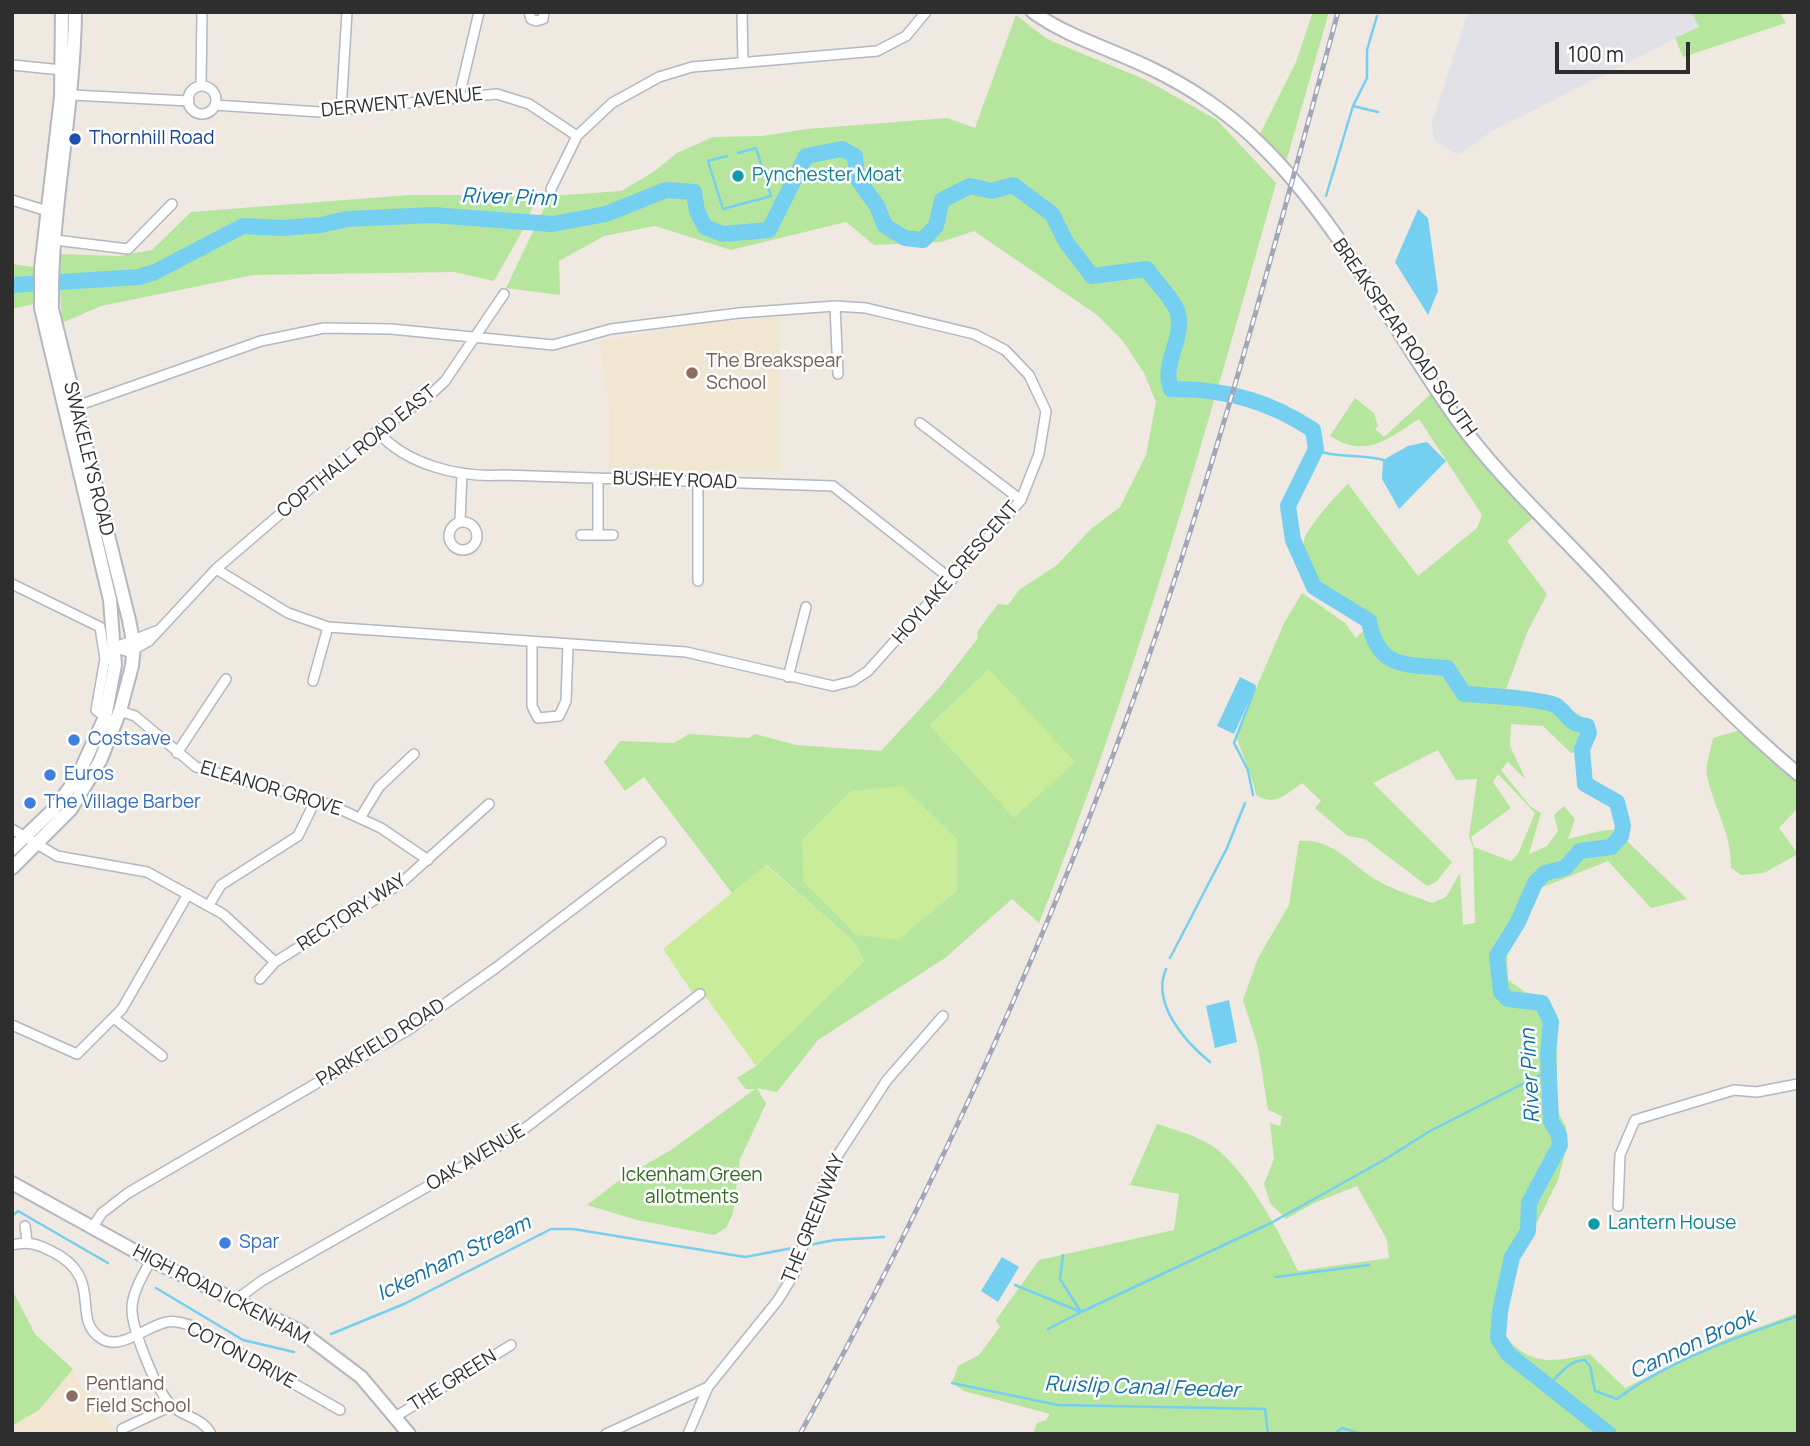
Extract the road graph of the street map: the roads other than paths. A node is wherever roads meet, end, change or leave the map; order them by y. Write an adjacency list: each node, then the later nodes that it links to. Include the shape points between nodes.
1 (62, 12): 13 (main road, SWAKELEYS ROAD)
2 (75, 12): 15 (main road, SWAKELEYS ROAD)
3 (202, 12): 14 (street)
4 (347, 12): 19 (street)
5 (479, 12): 16 (street)
6 (529, 12): 7 (street, via 531,19 538,21)
7 (544, 12)
8 (742, 12): 11 (street)
9 (926, 12): 11 (street, via 906,36 877,51)
10 (1033, 12): 60 (main road, BREAKSPEAR ROAD SOUTH, via 1053,27 1153,69 1230,118 1262,145 1328,228 1460,423 1512,485 1741,726)
11 (743, 62): 20 (street, via 692,67 659,77 612,103)
12 (12, 65): 13 (street)
13 (62, 70): 24 (main road, SWAKELEYS ROAD)
14 (201, 86): 17 (street, via 191,92); 18 (street, via 213,91)
15 (72, 95): 17 (street, DERWENT AVENUE); 24 (main road, SWAKELEYS ROAD)
16 (459, 97): 19 (street, DERWENT AVENUE); 20 (street, DERWENT AVENUE, via 489,93 513,97)
17 (189, 101): 18 (street, DERWENT AVENUE, via 200,114)
18 (215, 105): 19 (street, DERWENT AVENUE)
19 (341, 111)
20 (577, 136): 21 (street)
21 (551, 189)
22 (12, 200): 24 (street)
23 (172, 204): 25 (street, via 128,249)
24 (52, 205): 25 (main road, SWAKELEYS ROAD); 26 (main road, SWAKELEYS ROAD)
25 (55, 240): 26 (main road, SWAKELEYS ROAD)
26 (46, 269): 31 (main road, SWAKELEYS ROAD); 31 (main road, SWAKELEYS ROAD, via 42,323)
27 (504, 293): 29 (street, COPTHALL ROAD EAST)
28 (835, 306): 29 (street, HOYLAKE CRESCENT, via 611,329 553,345); 30 (street); 37 (street, HOYLAKE CRESCENT, via 866,308 974,334 1005,350 1029,375 1046,411 1039,454)
29 (474, 340): 31 (street, HOYLAKE CRESCENT, via 391,329 324,328 261,341); 33 (street, COPTHALL ROAD EAST, via 445,381)
30 (838, 374)
31 (69, 408): 49 (main road, SWAKELEYS ROAD); 51 (main road, SWAKELEYS ROAD, via 110,600)
32 (920, 423): 37 (street)
33 (377, 431): 34 (street, BUSHEY ROAD, via 390,446 412,458); 42 (street, COPTHALL ROAD EAST)
34 (462, 473): 35 (street, BUSHEY ROAD); 38 (street)
35 (598, 479): 36 (street, BUSHEY ROAD); 39 (street)
36 (698, 482): 43 (street, BUSHEY ROAD, via 833,486); 44 (street)
37 (1021, 500): 43 (street, HOYLAKE CRESCENT)
38 (460, 523)
39 (598, 534): 40 (street); 41 (street)
40 (582, 535)
41 (613, 535)
42 (216, 569): 47 (street, HOYLAKE CRESCENT, via 288,613); 49 (street, COPTHALL ROAD EAST, via 162,625)
43 (952, 580): 52 (street, HOYLAKE CRESCENT, via 868,671 853,681 833,686)
44 (698, 581)
45 (12, 584): 51 (street, via 100,627)
46 (807, 607): 52 (street)
47 (328, 627): 48 (street, HOYLAKE CRESCENT); 54 (street)
48 (532, 643): 50 (street, HOYLAKE CRESCENT); 50 (street, via 532,706 538,718 549,719 559,716 566,701)
49 (133, 645): 51 (street, COPTHALL ROAD EAST); 57 (main road, SWAKELEYS ROAD)
50 (568, 645): 52 (street, HOYLAKE CRESCENT, via 686,652)
51 (110, 649): 65 (main road, SWAKELEYS ROAD, via 113,684 105,717 71,789)
52 (788, 677)
53 (226, 678): 55 (street)
54 (313, 681)
55 (220, 689): 56 (street); 58 (street)
56 (230, 696)
57 (120, 711): 58 (street, ELEANOR GROVE, via 135,716); 65 (main road, SWAKELEYS ROAD, via 86,788 65,814)
58 (177, 754): 61 (street, ELEANOR GROVE, via 202,769)
59 (414, 754): 63 (street, via 379,787)
60 (1798, 774)
61 (316, 799): 63 (street, ELEANOR GROVE); 71 (street, via 298,836 221,885)
62 (489, 804): 68 (street, RECTORY WAY)
63 (360, 818): 68 (street, ELEANOR GROVE)
64 (12, 829): 65 (street, RECTORY WAY)
65 (30, 840): 67 (main road, SWAKELEYS ROAD); 69 (main road, SWAKELEYS ROAD); 70 (street, RECTORY WAY, via 57,856 142,870)
66 (661, 842): 83 (street, PARKFIELD ROAD, via 408,1030 128,1193 102,1213)
67 (12, 849)
68 (428, 860): 72 (street, RECTORY WAY, via 385,895)
69 (12, 868)
70 (188, 894): 71 (street, RECTORY WAY); 76 (street)
71 (209, 905): 72 (street, RECTORY WAY)
72 (275, 962): 73 (street, RECTORY WAY)
73 (260, 979)
74 (700, 995): 87 (street, OAK AVENUE, via 511,1139)
75 (943, 1016): 90 (street, THE GREENWAY, via 887,1080 845,1142 817,1200 785,1292)
76 (115, 1019): 77 (street, via 77,1054); 78 (street)
77 (12, 1025)
78 (162, 1056)
79 (1798, 1084): 81 (street, via 1757,1092 1734,1090 1635,1120 1620,1155)
80 (14, 1187): 83 (main road, HIGH ROAD ICKENHAM)
81 (1618, 1206)
82 (25, 1226): 84 (street)
83 (92, 1228): 86 (main road, HIGH ROAD ICKENHAM)
84 (27, 1241): 85 (street); 88 (street, COTON DRIVE, via 69,1260 85,1284 86,1317 100,1338 116,1343)
85 (12, 1245)
86 (151, 1260): 87 (main road, HIGH ROAD ICKENHAM); 88 (street, via 132,1311)
87 (237, 1299): 93 (main road, HIGH ROAD ICKENHAM, via 300,1331 337,1358 361,1377)
88 (138, 1333): 91 (street, via 151,1371); 92 (street, COTON DRIVE, via 171,1321 193,1326)
89 (511, 1345): 93 (street, THE GREEN)
90 (708, 1387): 97 (street, THE GREENWAY); 98 (street, THE GREENWAY)
91 (171, 1406): 94 (street); 95 (street, via 206,1424)
92 (340, 1410)
93 (394, 1418): 96 (main road, HIGH ROAD ICKENHAM)
94 (122, 1429)
95 (211, 1434)
96 (409, 1434)
97 (606, 1434)
98 (688, 1434)

